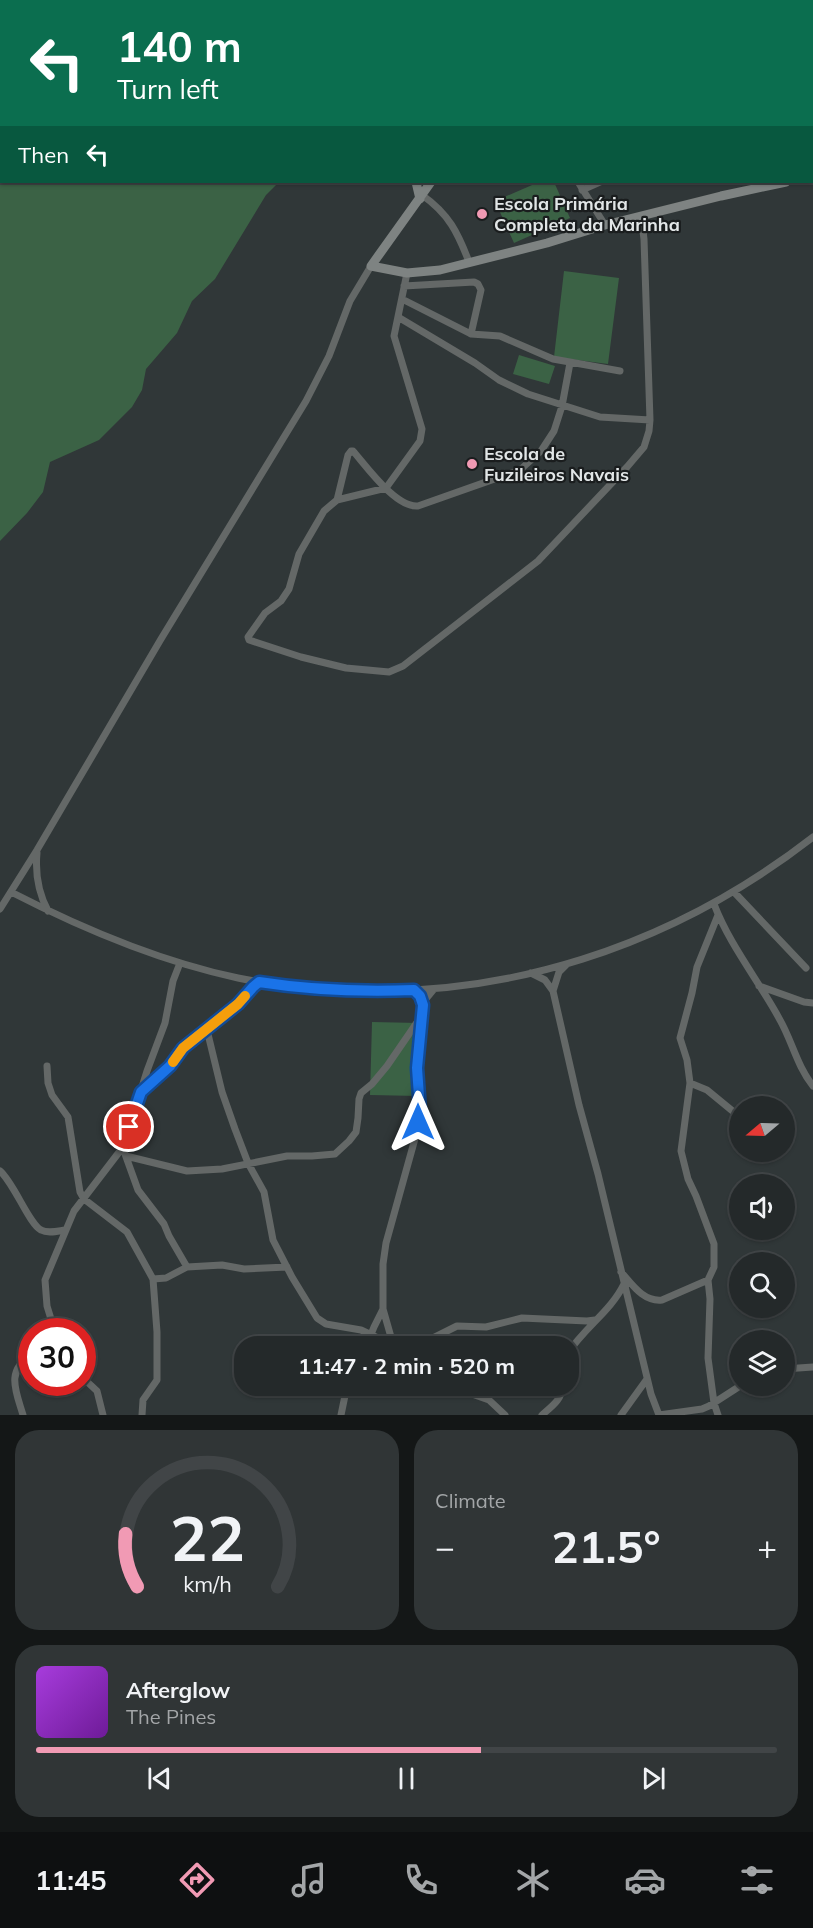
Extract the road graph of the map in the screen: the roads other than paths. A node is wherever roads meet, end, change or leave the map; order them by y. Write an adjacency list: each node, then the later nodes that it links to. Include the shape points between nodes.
1 (416, 183): 7 (street)
2 (430, 183): 7 (street)
3 (578, 183): 6 (street)
4 (598, 183): 6 (street)
5 (782, 183): 8 (street)
6 (582, 190): 9 (street)
7 (421, 197): 10 (street, via 430,200 454,225); 11 (street)
8 (641, 216): 9 (street); 20 (street)
9 (604, 225): 10 (street)
10 (469, 262): 12 (street)
11 (371, 266): 12 (street); 24 (street, via 350,301 306,401)
12 (407, 273): 13 (street)
13 (404, 286): 14 (street); 16 (street, via 478,284 481,290)
14 (402, 299): 15 (street); 16 (street)
15 (398, 317): 19 (street, via 499,380); 21 (street, via 394,336 422,435)
16 (471, 334): 17 (street, via 500,336)
17 (570, 363): 18 (street); 19 (street)
18 (620, 371)
19 (562, 406): 20 (street, via 600,417); 21 (street, via 554,432 542,451 520,470 412,507)
20 (650, 420): 22 (street, via 644,447 538,561 403,666 389,672 312,660 248,637 265,613 290,589 299,554 324,511)
21 (386, 488): 22 (street); 22 (street, via 351,451)
22 (337, 500)
23 (813, 837): 26 (street)
24 (38, 850): 25 (street); 29 (street, via 40,895)
25 (11, 892): 28 (street); 29 (street)
26 (734, 892): 27 (street); 33 (street)
27 (714, 904): 30 (street); 32 (street, via 624,946)
28 (0, 909)
29 (48, 911): 31 (street, via 127,946)
30 (718, 915): 36 (street); 47 (street, via 697,967 680,1033)
31 (180, 963): 35 (street); 49 (street, via 165,1023)
32 (566, 965): 34 (street); 39 (street, via 559,972)
33 (806, 968)
34 (531, 973): 37 (street); 39 (street, via 545,980)
35 (259, 982): 38 (street, via 367,992); 45 (street)
36 (759, 986): 40 (street); 48 (street)
37 (434, 989): 38 (street); 42 (street)
38 (414, 990): 42 (street)
39 (553, 991): 59 (street)
40 (804, 1002): 41 (street); 43 (street)
41 (813, 1003)
42 (423, 1005): 44 (street)
43 (813, 1010)
44 (420, 1018): 53 (street, via 387,1066 361,1093 356,1132 335,1154); 63 (street, via 420,1110 386,1243)
45 (207, 1030): 49 (street, via 183,1048 170,1066); 53 (street, via 222,1092)
46 (47, 1066): 55 (street, via 52,1095 68,1117)
47 (690, 1083): 50 (street); 61 (street, via 681,1151 714,1244 714,1267)
48 (813, 1086)
49 (141, 1092): 51 (street)
50 (729, 1108)
51 (123, 1148): 52 (street); 55 (street)
52 (126, 1156): 53 (street, via 187,1171); 57 (street, via 138,1190 164,1224)
53 (248, 1163): 58 (street, via 264,1192 273,1240)
54 (0, 1172): 56 (street, via 32,1222 41,1230)
55 (84, 1199): 56 (street); 60 (street, via 127,1232)
56 (65, 1230): 64 (street, via 45,1280)
57 (187, 1267): 58 (street); 60 (street, via 166,1278)
58 (287, 1267): 66 (street, via 317,1318)
59 (620, 1271): 61 (street, via 639,1292 656,1301); 62 (street)
60 (153, 1279): 82 (street, via 157,1380 143,1400)
61 (708, 1280): 79 (street, via 708,1358)
62 (624, 1284): 65 (street, via 616,1299); 73 (street)
63 (383, 1309): 66 (street); 67 (street)
64 (51, 1318)
65 (595, 1320): 68 (street, via 522,1318 486,1327 457,1326); 69 (street)
66 (371, 1336)
67 (392, 1336)
68 (437, 1336)
69 (579, 1340)
70 (18, 1367): 80 (street, via 14,1387)
71 (813, 1367): 72 (street)
72 (795, 1368)
73 (648, 1379): 79 (street, via 659,1415 702,1409); 86 (street)
74 (96, 1390): 81 (street)
75 (729, 1392): 79 (street)
76 (344, 1396): 83 (street)
77 (478, 1396): 84 (street, via 489,1400)
78 (560, 1396): 85 (street)
79 (714, 1403): 87 (street)
80 (23, 1415)
81 (103, 1415)
82 (142, 1415)
83 (340, 1415)
84 (505, 1415)
85 (542, 1415)
86 (621, 1415)
87 (718, 1415)

